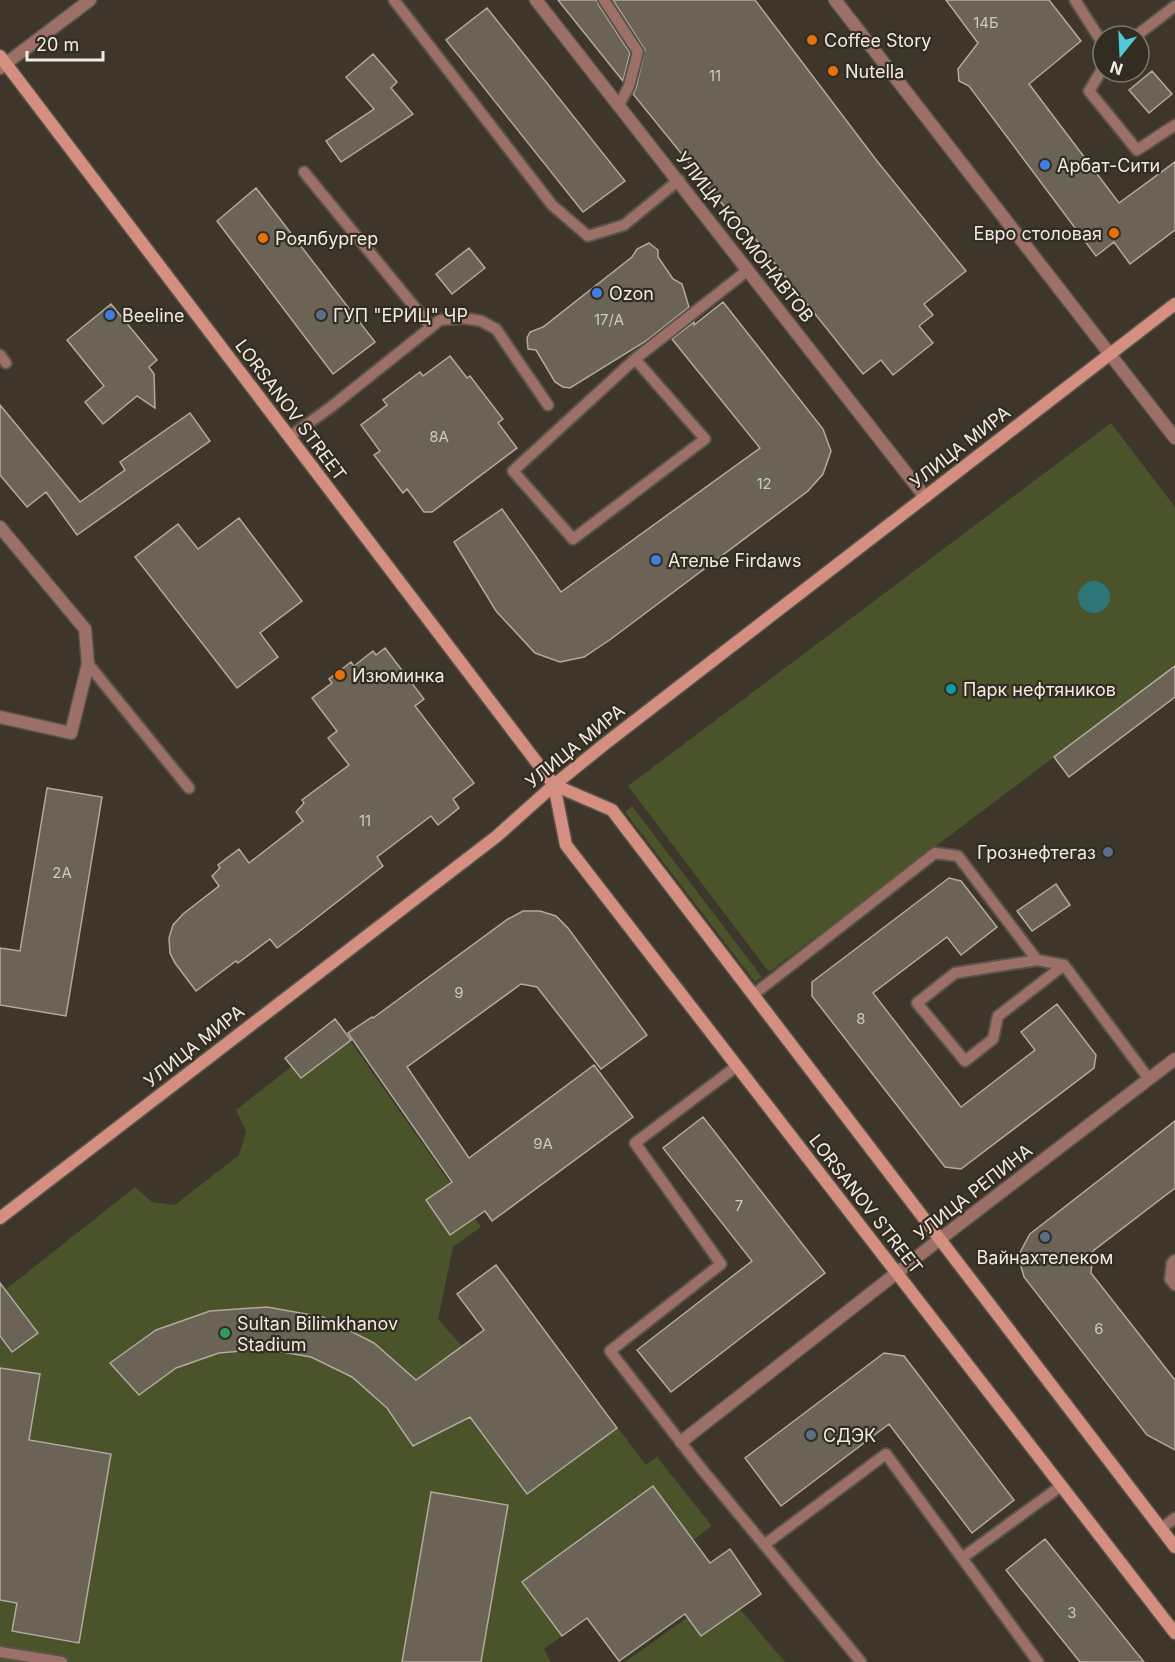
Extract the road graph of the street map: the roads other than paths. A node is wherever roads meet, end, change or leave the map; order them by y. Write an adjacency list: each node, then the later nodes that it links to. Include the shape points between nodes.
1 (90, 0): 10 (street)
2 (394, 0): 15 (lane, via 552,205 588,236 624,225)
3 (536, 0): 12 (street, УЛИЦА КОСМОНАВТОВ)
4 (604, 0): 12 (lane, via 638,52)
5 (835, 0): 19 (street)
6 (1075, 0): 9 (lane)
7 (1175, 6): 8 (lane)
8 (1151, 24)
9 (1091, 25)
10 (2, 62): 22 (main road, LORSANOV STREET)
11 (1093, 84): 13 (lane, via 1089,91 1137,150)
12 (620, 105): 15 (street, УЛИЦА КОСМОНАВТОВ)
13 (1175, 125)
14 (304, 172): 18 (lane)
15 (679, 180): 16 (street, УЛИЦА КОСМОНАВТОВ)
16 (748, 270): 20 (lane); 24 (street, УЛИЦА КОСМОНАВТОВ)
17 (1175, 303): 19 (main road, УЛИЦА МИРА)
18 (431, 327): 21 (lane, via 440,320 463,318 496,329); 22 (lane)
19 (1110, 354): 23 (street); 24 (main road, УЛИЦА МИРА)
20 (635, 359): 20 (lane, via 705,439 573,539 513,471)
21 (548, 405)
22 (289, 437): 28 (main road, LORSANOV STREET)
23 (1175, 438)
24 (925, 497): 28 (main road, УЛИЦА МИРА)
25 (0, 527): 26 (street, via 85,629)
26 (88, 664): 27 (street, via 71,733); 29 (lane)
27 (0, 717)
28 (554, 785): 32 (main road, LORSANOV STREET, via 612,810); 34 (main road, LORSANOV STREET, via 566,845); 36 (main road, УЛИЦА МИРА, via 497,836)
29 (189, 788)
30 (1037, 960): 31 (lane); 31 (lane, via 955,973 917,1003 964,1061 993,1039 998,1016); 32 (lane, via 958,856 935,854)
31 (1064, 965): 35 (lane)
32 (753, 995): 37 (main road, LORSANOV STREET)
33 (1175, 1059): 35 (street, УЛИЦА РЕПИНА)
34 (737, 1066): 39 (main road, LORSANOV STREET); 41 (lane, via 635,1143 721,1264 610,1350)
35 (1149, 1079): 37 (street, УЛИЦА РЕПИНА)
36 (0, 1218)
37 (940, 1239): 39 (street, УЛИЦА РЕПИНА); 44 (main road, LORSANOV STREET)
38 (1175, 1260): 40 (lane, via 1170,1279)
39 (897, 1273): 41 (street, УЛИЦА РЕПИНА); 42 (main road, LORSANOV STREET)
40 (1175, 1285)
41 (681, 1442): 45 (lane)
42 (1061, 1486): 47 (lane); 48 (main road, LORSANOV STREET)
43 (1175, 1518): 44 (lane)
44 (1161, 1529): 46 (main road, LORSANOV STREET)
45 (764, 1545): 47 (lane, via 886,1454); 51 (lane)
46 (1175, 1547)
47 (962, 1558): 52 (lane)
48 (1175, 1633)
49 (0, 1652): 50 (lane)
50 (62, 1662)
51 (861, 1662)
52 (1038, 1662)

